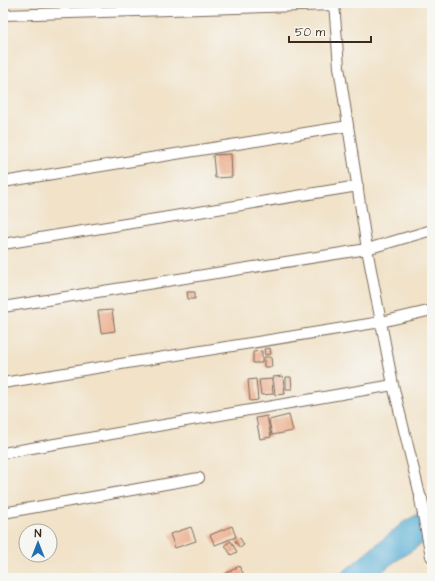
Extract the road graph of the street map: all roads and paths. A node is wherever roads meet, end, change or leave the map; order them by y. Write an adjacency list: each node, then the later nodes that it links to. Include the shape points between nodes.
1 (334, 4): 2 (street); 3 (street, via 339,67)
2 (3, 14)
3 (348, 126): 4 (street); 5 (street)
4 (3, 182)
5 (358, 186): 7 (street); 8 (street)
6 (432, 230): 8 (street)
7 (3, 244)
8 (368, 249): 9 (street); 11 (street)
9 (3, 307)
10 (432, 310): 11 (street)
11 (381, 322): 12 (street); 13 (street)
12 (3, 383)
13 (393, 385): 14 (street); 16 (street)
14 (3, 453)
15 (199, 478): 17 (street)
16 (421, 499): 18 (street)
17 (3, 513)
18 (432, 556)

